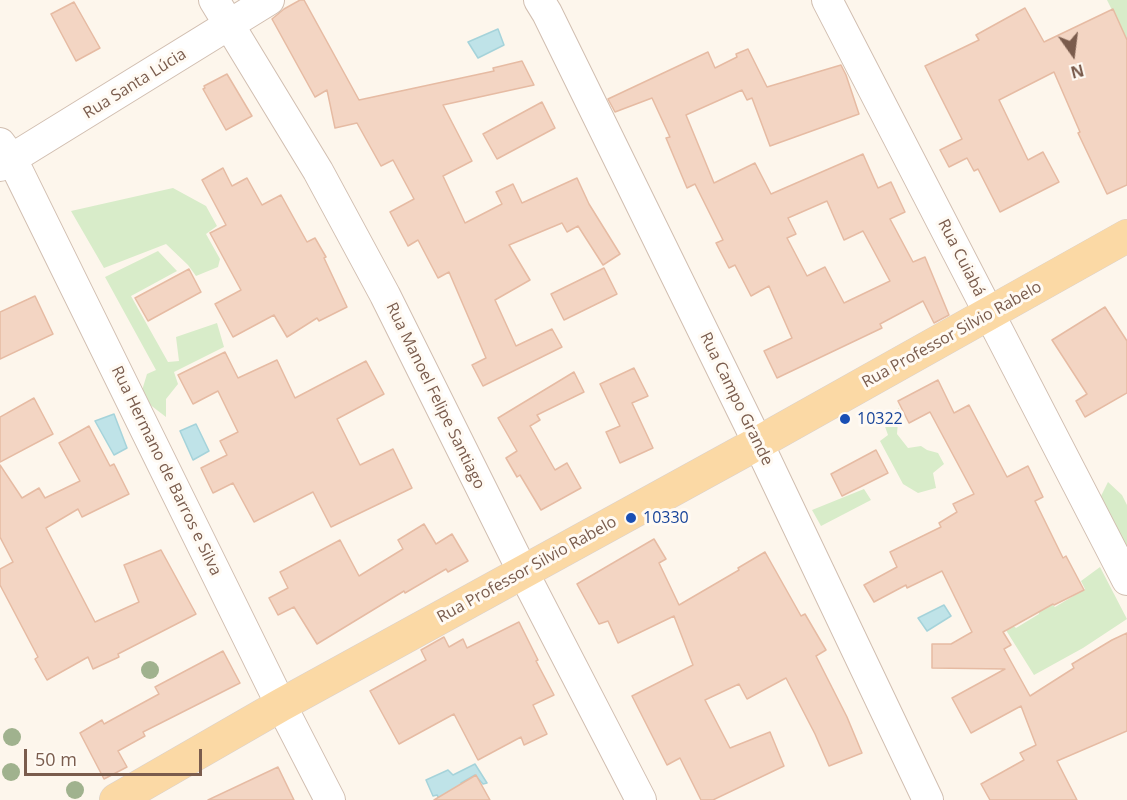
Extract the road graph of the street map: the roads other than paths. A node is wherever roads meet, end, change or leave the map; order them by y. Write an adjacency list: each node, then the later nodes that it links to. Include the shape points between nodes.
1 (214, 0): 5 (street, Rua Manoel Felipe Santiago)
2 (269, 0): 5 (street, Rua Santa Lúcia)
3 (539, 0): 9 (street, Rua Campo Grande)
4 (827, 0): 8 (street, Rua Cuiabá)
5 (231, 25): 6 (street, Rua Santa Lúcia); 10 (street, Rua Manoel Felipe Santiago, via 318,171 385,295)
6 (4, 156): 12 (street, Rua Hermano de Barros e Silva)
7 (1127, 237): 8 (main road, Rua Professor Silvio Rabelo)
8 (990, 314): 9 (main road, Rua Professor Silvio Rabelo); 11 (street, Rua Cuiabá)
9 (758, 443): 10 (main road, Rua Professor Silvio Rabelo); 16 (street, Rua Campo Grande)
10 (523, 572): 12 (main road, Rua Professor Silvio Rabelo); 15 (street, Rua Manoel Felipe Santiago)
11 (1127, 580)
12 (281, 705): 13 (main road, Rua Professor Silvio Rabelo); 14 (street, Rua Hermano de Barros e Silva)
13 (116, 800)
14 (330, 800)
15 (641, 800)
16 (928, 800)

